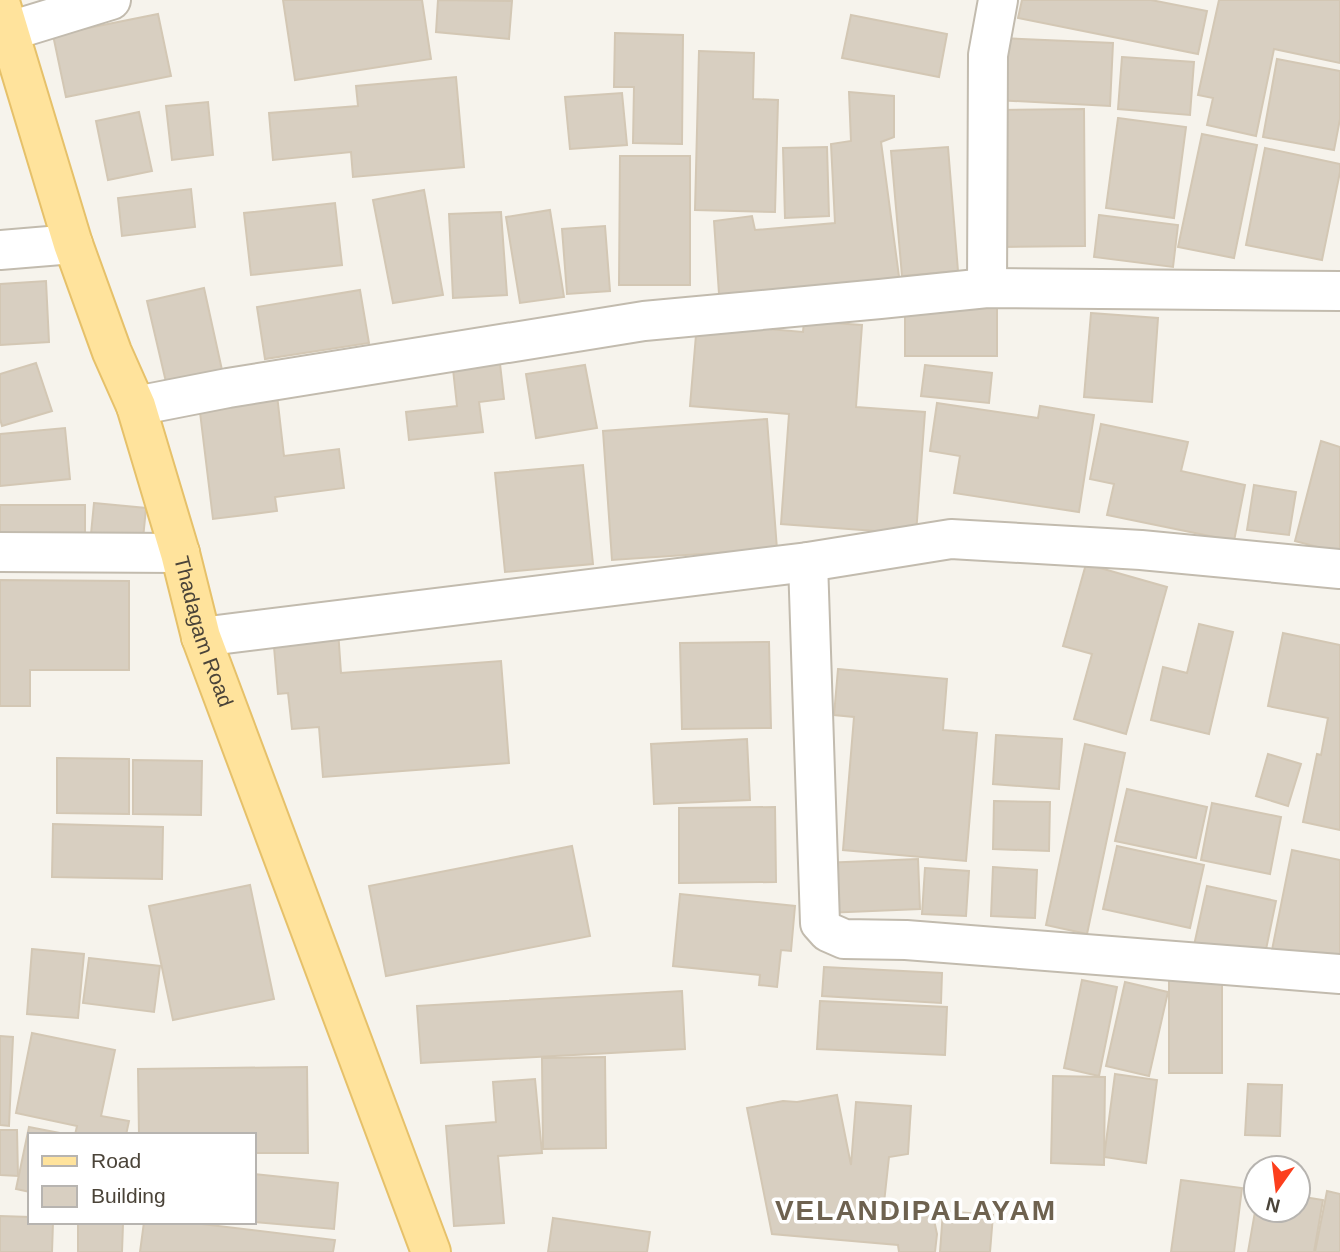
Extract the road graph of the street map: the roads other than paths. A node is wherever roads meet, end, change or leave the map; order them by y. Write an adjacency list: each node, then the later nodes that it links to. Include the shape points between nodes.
1 (111, 0): 3 (street)
2 (998, 0): 6 (street, via 988,55)
3 (5, 17): 4 (main road, Thadagam Road)
4 (73, 244): 5 (street); 8 (main road, Thadagam Road)
5 (0, 250)
6 (987, 288): 7 (street); 8 (street, via 644,321)
7 (1340, 291)
8 (136, 406): 10 (main road, Thadagam Road)
9 (0, 552): 10 (street)
10 (180, 553): 13 (main road, Thadagam Road)
11 (807, 562): 12 (street, via 951,539 1141,550); 13 (street); 14 (street, via 820,923 828,932 844,939)
12 (1340, 569)
13 (201, 637): 15 (main road, Thadagam Road)
14 (1340, 974)
15 (430, 1252)

